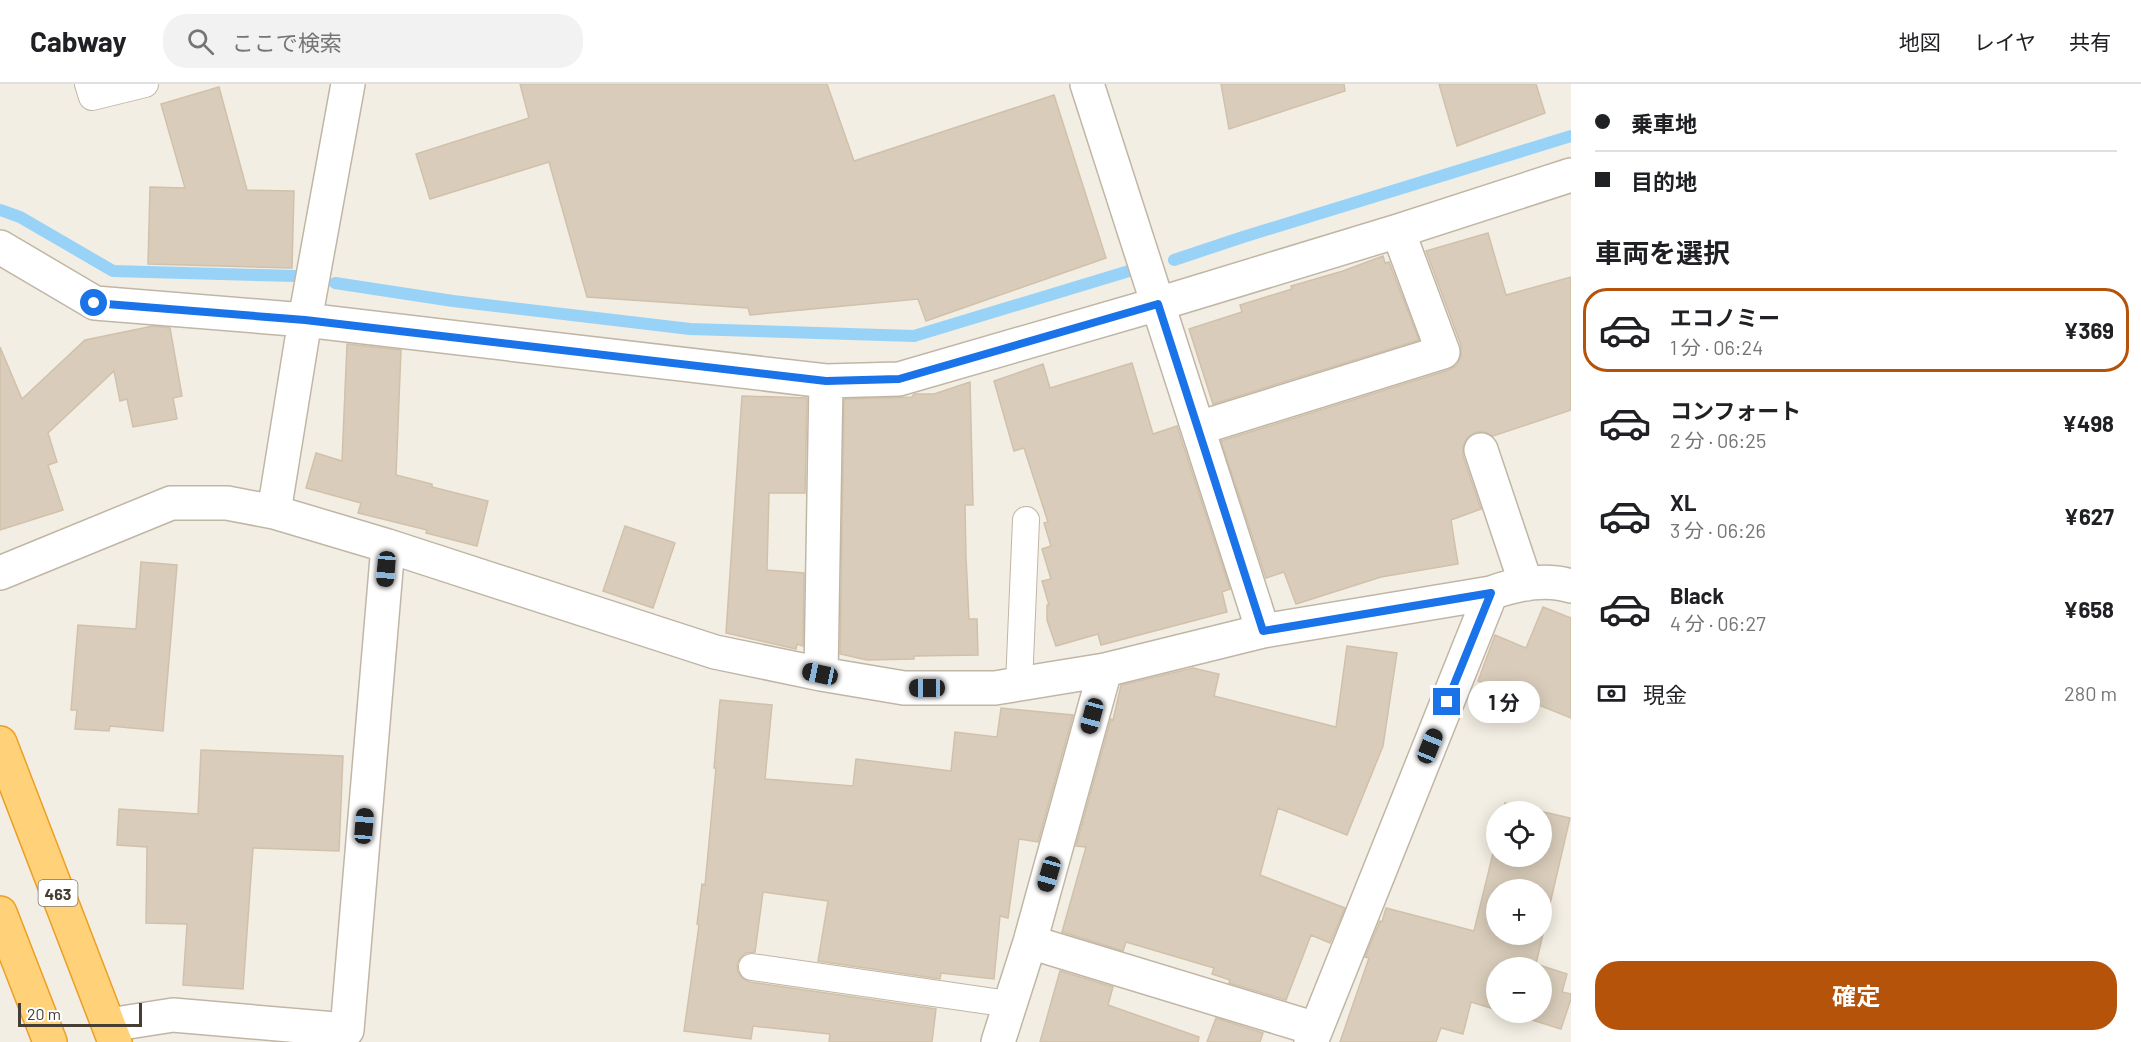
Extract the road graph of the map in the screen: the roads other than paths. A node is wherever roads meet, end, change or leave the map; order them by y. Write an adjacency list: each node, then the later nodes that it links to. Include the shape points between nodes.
1 (88, 84): 2 (lane, via 92,97)
2 (145, 84)
3 (348, 84): 9 (street)
4 (1087, 84): 8 (street)
5 (1571, 175): 6 (street)
6 (1398, 231): 8 (street); 11 (street, via 1443,352)
7 (0, 247): 9 (street, via 94,303)
8 (1158, 304): 10 (street, via 899,379); 11 (street)
9 (305, 320): 10 (street); 13 (street)
10 (826, 381): 22 (street)
11 (1198, 428): 20 (street)
12 (1481, 450): 17 (street)
13 (274, 512): 15 (street); 16 (street, via 227,503 171,503)
14 (1026, 520): 23 (lane)
15 (387, 546): 22 (street, via 715,652); 29 (street, via 347,1030 172,1015)
16 (0, 573)
17 (1526, 584): 18 (street, via 1559,582); 19 (street)
18 (1571, 586)
19 (1491, 593): 20 (street); 30 (street)
20 (1263, 631): 21 (street)
21 (1105, 670): 23 (street); 26 (street)
22 (820, 674): 23 (street, via 904,688 995,688)
23 (1019, 684)
24 (0, 743): 29 (highway, 463)
25 (0, 913): 31 (highway)
26 (1030, 942): 28 (street); 30 (street)
27 (752, 967): 28 (lane)
28 (1009, 1004): 32 (street)
29 (112, 1033)
30 (1314, 1036)
31 (50, 1042)
32 (998, 1042)

